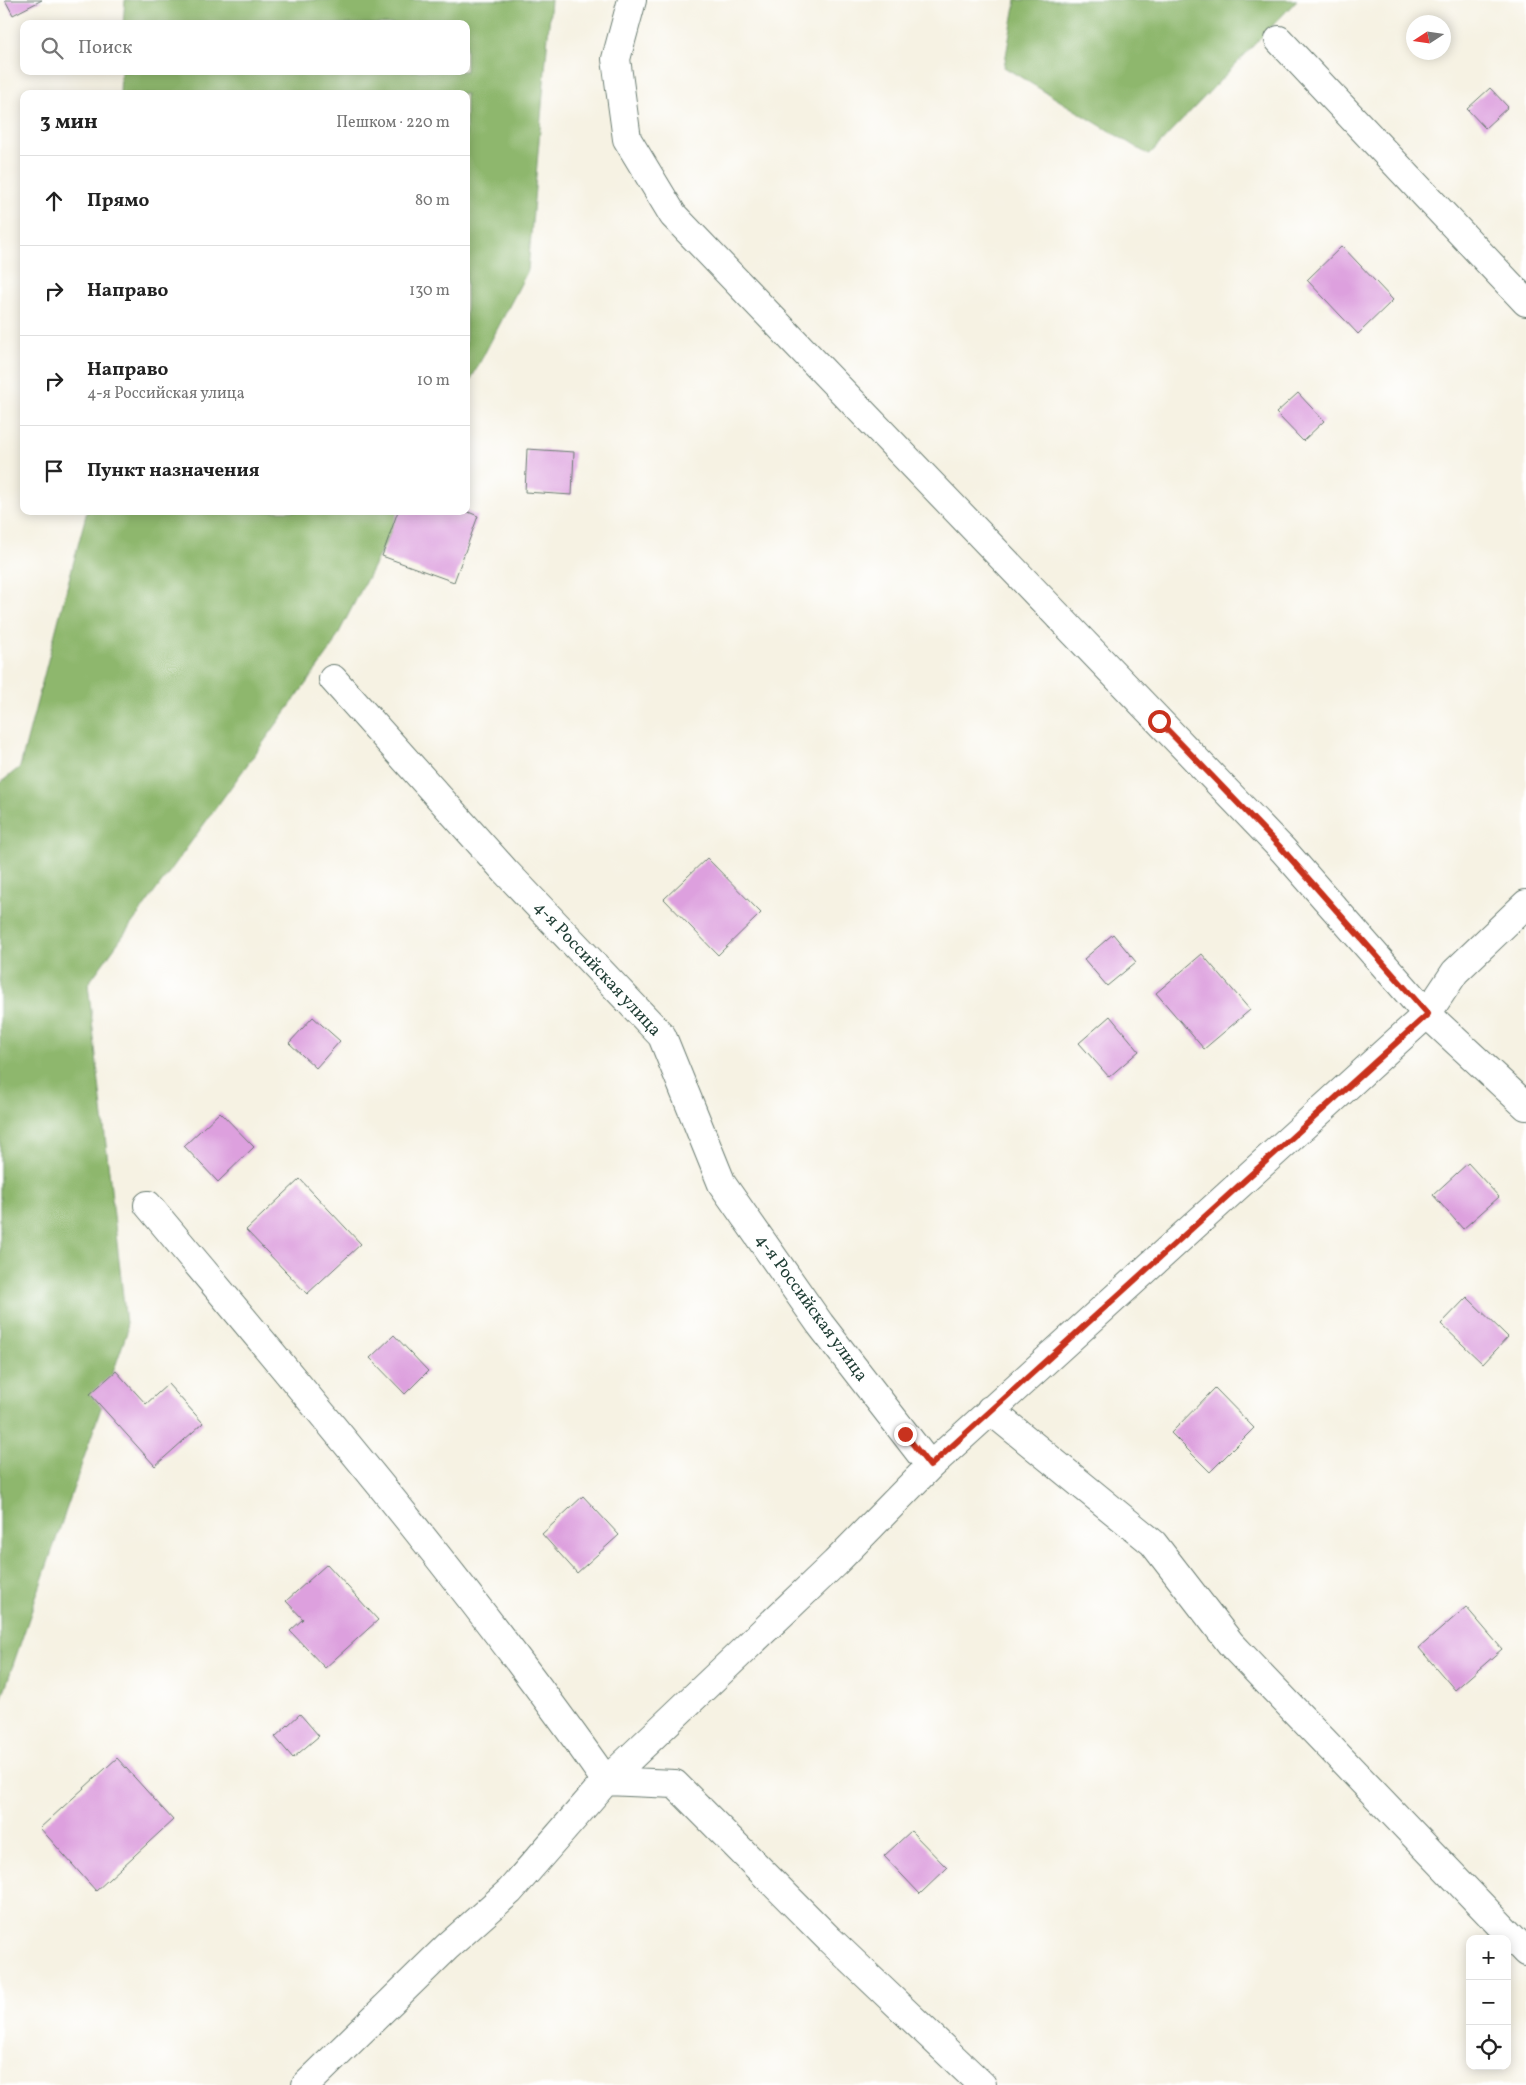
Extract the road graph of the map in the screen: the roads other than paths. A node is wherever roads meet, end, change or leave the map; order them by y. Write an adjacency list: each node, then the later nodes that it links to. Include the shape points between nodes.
1 (632, 0): 6 (street, via 616,59 627,139 673,215 1283,850)
2 (1279, 40): 3 (street)
3 (1526, 302)
4 (333, 678): 10 (street, 4-я Российская улица, via 506,872 662,1036 722,1184 820,1324)
5 (1526, 904): 6 (street, via 1455,972)
6 (1428, 1014): 7 (street); 9 (street)
7 (1526, 1106)
8 (148, 1205): 11 (street, via 451,1574 557,1711)
9 (990, 1410): 10 (street); 12 (street, via 1153,1543 1231,1644)
10 (930, 1466): 11 (street, via 835,1563)
11 (606, 1781): 13 (street, via 510,1891 446,1947); 14 (street, via 676,1784 830,1940)
12 (1526, 1952)
13 (306, 2085)
14 (982, 2085)

